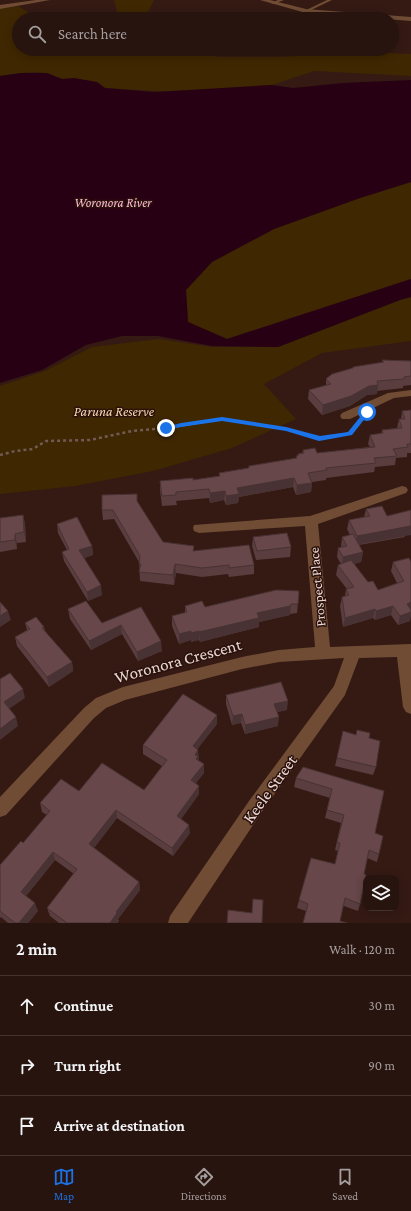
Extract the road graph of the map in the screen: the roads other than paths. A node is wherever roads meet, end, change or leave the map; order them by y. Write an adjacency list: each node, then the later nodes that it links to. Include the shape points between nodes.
1 (47, 0): 6 (street)
2 (263, 0): 5 (street)
3 (282, 0): 5 (lane)
4 (330, 0): 7 (lane)
5 (273, 3): 7 (street)
6 (0, 7)
7 (306, 11): 8 (street)
8 (319, 12)
9 (399, 18): 10 (street)
10 (411, 19)
11 (411, 393): 12 (street, via 392,395)
12 (346, 416)
13 (402, 490): 14 (street)
14 (311, 521): 15 (street); 18 (street, Prospect Place)
15 (198, 528)
16 (407, 651): 17 (street, Woronora Crescent); 19 (street)
17 (354, 652): 18 (street, Woronora Crescent); 21 (street, Keele Street, via 345,678 328,708 255,807)
18 (323, 653): 20 (street, Woronora Crescent, via 279,656 242,663 136,690 101,703 68,734)
19 (411, 707)
20 (0, 809)
21 (177, 923)

